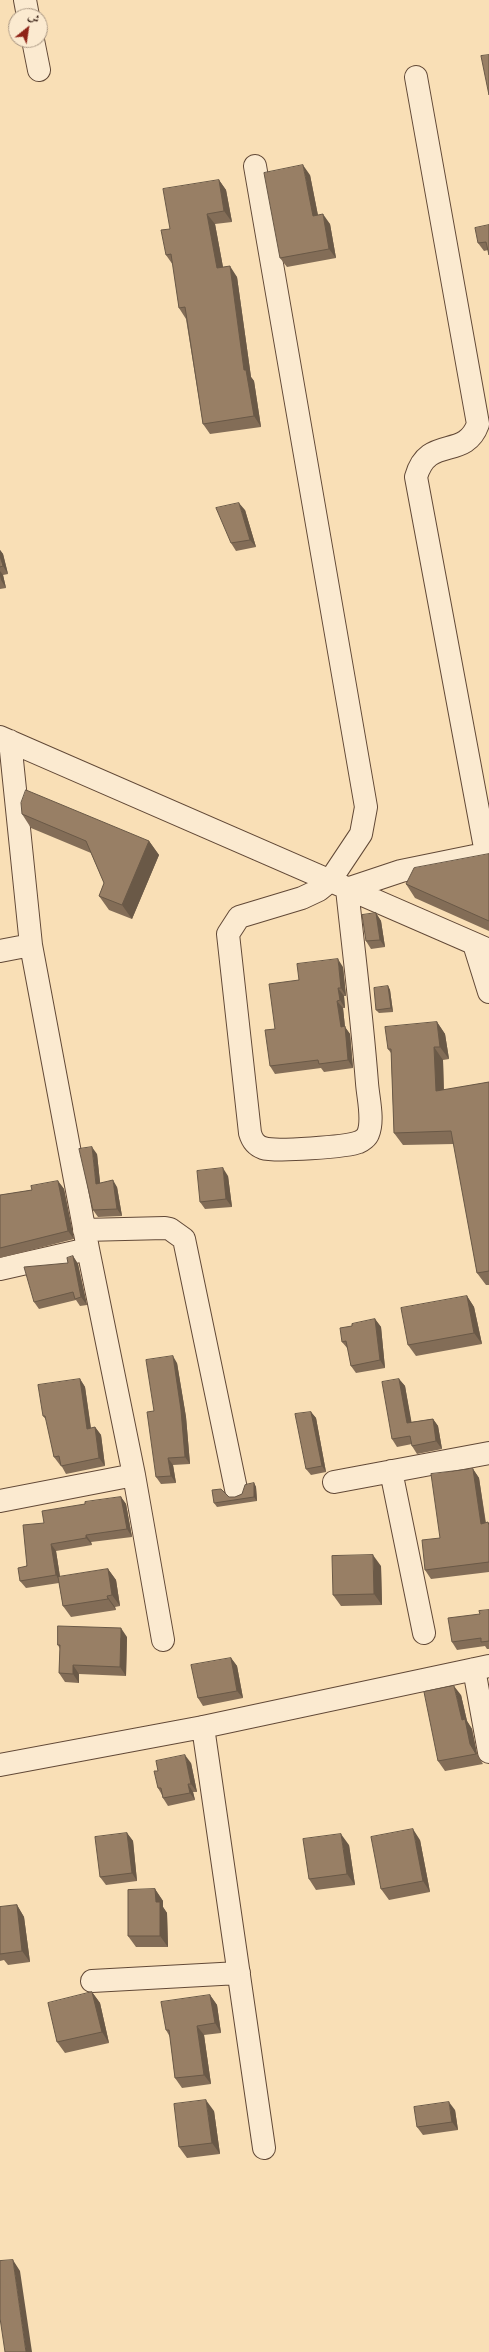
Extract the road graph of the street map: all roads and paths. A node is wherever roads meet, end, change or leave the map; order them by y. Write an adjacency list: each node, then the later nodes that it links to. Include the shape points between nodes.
1 (35, 48): 2 (street)
2 (39, 70)
3 (416, 77): 6 (street, via 478,424 474,435 463,443 428,454 419,464 416,477)
4 (255, 166): 7 (street, via 366,807 361,834)
5 (5, 739): 7 (street); 8 (street)
6 (488, 853): 7 (street)
7 (338, 885): 7 (street, via 365,1056 370,1123 368,1135 360,1142 345,1146 263,1149 252,1140 250,1133 228,934 238,917); 9 (street)
8 (31, 945): 10 (street); 12 (street)
9 (482, 947): 11 (street)
10 (0, 951)
11 (489, 992)
12 (86, 1239): 13 (street); 16 (street); 18 (street, via 165,1228 184,1239)
13 (0, 1269)
14 (489, 1453): 15 (street)
15 (391, 1471): 17 (street); 20 (street)
16 (134, 1475): 19 (street); 21 (street)
17 (334, 1482)
18 (236, 1489)
19 (0, 1501)
20 (424, 1633)
21 (163, 1640)
22 (482, 1667): 23 (street); 24 (street)
23 (203, 1727): 25 (street); 26 (street)
24 (489, 1752)
25 (0, 1765)
26 (239, 1973): 27 (street); 28 (street)
27 (92, 1981)
28 (264, 2148)

